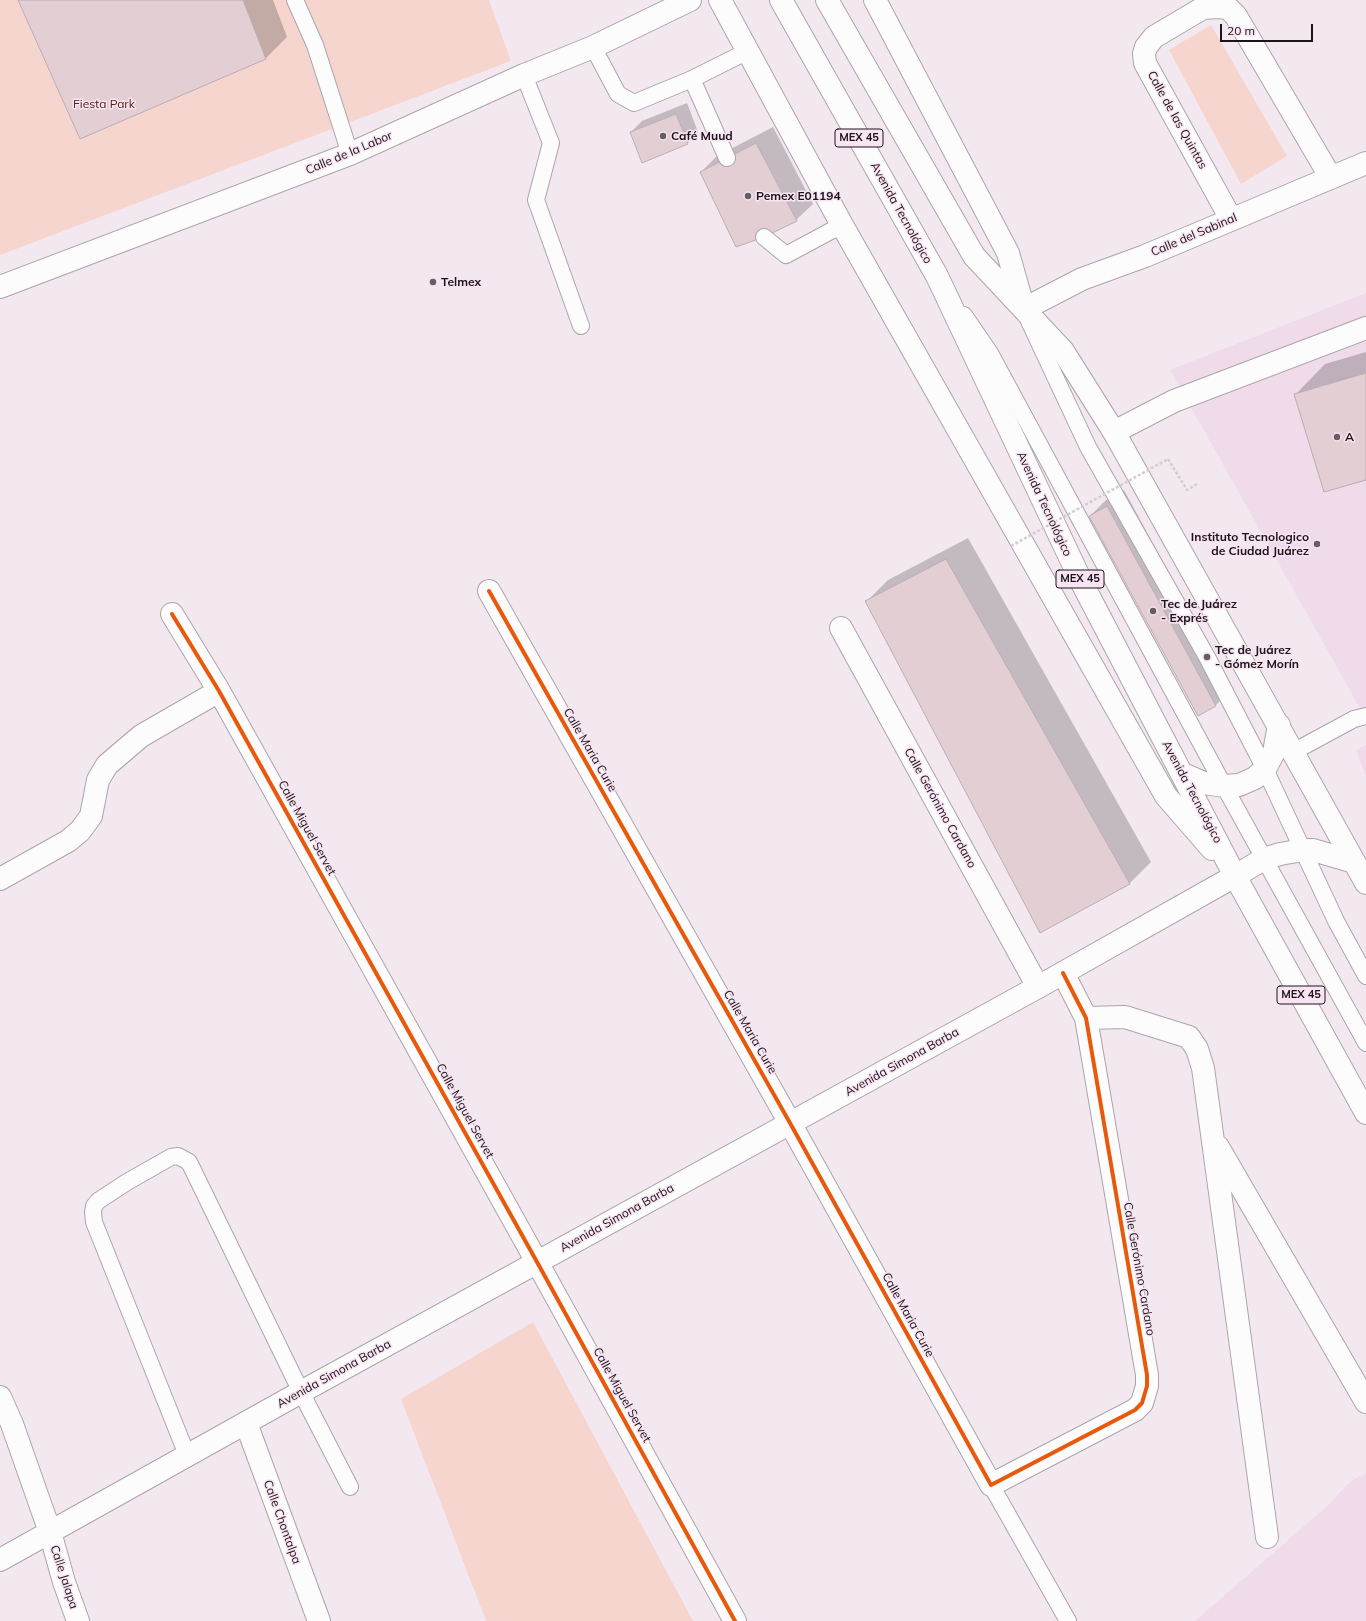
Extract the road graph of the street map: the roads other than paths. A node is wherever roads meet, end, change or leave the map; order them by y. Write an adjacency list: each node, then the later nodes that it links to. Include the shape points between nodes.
1 (295, 0): 11 (lane, via 314,45)
2 (690, 0): 7 (street, Calle de la Labor)
3 (720, 0): 8 (street)
4 (781, 0): 18 (street, Avenida Tecnológico / MEX 45)
5 (827, 0): 20 (street, MEX 45, via 974,256)
6 (875, 0): 20 (street, via 1008,253)
7 (593, 47): 9 (street, Calle de la Labor); 10 (lane, via 618,94 634,103)
8 (748, 51): 10 (lane); 16 (street)
9 (524, 75): 11 (street, Calle de la Labor); 21 (lane, via 551,143 536,200)
10 (692, 79): 12 (lane)
11 (350, 154): 19 (street, Calle de la Labor)
12 (727, 158)
13 (1366, 163): 14 (street, Calle del Sabinal)
14 (1331, 178): 15 (street, Calle del Sabinal); 15 (street, Calle de las Quintas, via 1236,16 1228,8 1203,8 1154,37 1146,46 1145,63)
15 (1231, 218): 20 (street, Calle del Sabinal, via 1145,256 1082,280)
16 (842, 225): 17 (lane, via 786,255); 37 (street, via 1166,796)
17 (764, 237)
18 (937, 276): 32 (street, Avenida Tecnológico / MEX 45, via 1082,584); 33 (lane, via 990,353)
19 (0, 287)
20 (1024, 309): 23 (street, MEX 45, via 1063,351); 31 (lane, via 1088,447 1207,657)
21 (581, 326)
22 (1366, 328): 23 (street, via 1174,401)
23 (1114, 432): 29 (street, MEX 45)
24 (489, 591): 46 (street, Calle Maria Curie)
25 (172, 614): 27 (street, Calle Miguel Servet)
26 (841, 628): 42 (street, Calle Gerónimo Cardano)
27 (219, 691): 38 (street, via 135,740 107,765 98,780 91,816 80,831); 48 (street, Calle Miguel Servet)
28 (1366, 716): 30 (lane, via 1354,719)
29 (1279, 725): 30 (street, MEX 45); 31 (street, via 1274,752)
30 (1294, 752): 36 (street, MEX 45)
31 (1266, 769): 33 (street, via 1255,778 1239,785); 34 (lane)
32 (1183, 774): 33 (street, via 1204,783); 37 (street, Avenida Tecnológico / MEX 45)
33 (1224, 786): 35 (lane)
34 (1303, 850): 35 (street, Avenida Simona Barba); 36 (street, Avenida Simona Barba, via 1313,850); 41 (lane, via 1336,921)
35 (1264, 859): 37 (street, Avenida Simona Barba); 44 (lane)
36 (1354, 862): 39 (street, MEX 45)
37 (1235, 876): 40 (street, Avenida Simona Barba); 45 (street, Avenida Tecnológico / MEX 45)
38 (0, 879)
39 (1366, 883)
40 (1063, 973): 42 (street, Avenida Simona Barba); 43 (street, Calle Gerónimo Cardano)
41 (1366, 976)
42 (1038, 987): 46 (street, Avenida Simona Barba)
43 (1086, 1018): 47 (street, via 1125,1017 1189,1037 1203,1068); 54 (street, Calle Gerónimo Cardano, via 1148,1386 1142,1403 1134,1410)
44 (1366, 1043)
45 (1366, 1113)
46 (790, 1123): 48 (street, Avenida Simona Barba); 54 (street, Calle Maria Curie)
47 (1212, 1137): 51 (street); 57 (street)
48 (537, 1262): 49 (street, Avenida Simona Barba); 61 (street, Calle Miguel Servet)
49 (300, 1392): 52 (street, Avenida Simona Barba); 53 (lane, via 192,1168 184,1158 171,1157 98,1202 93,1212 94,1222); 55 (lane)
50 (0, 1397): 56 (street, Calle Jalapa)
51 (1366, 1402)
52 (246, 1422): 53 (street, Avenida Simona Barba); 60 (street, Calle Chontalpa)
53 (186, 1456): 56 (street, Avenida Simona Barba)
54 (991, 1485): 62 (lane, Calle Maria Curie)
55 (350, 1487)
56 (50, 1532): 58 (street, Avenida Simona Barba); 59 (street, Calle Jalapa)
57 (1267, 1537)
58 (0, 1560)
59 (78, 1621)
60 (319, 1621)
61 (735, 1621)
62 (1068, 1621)

